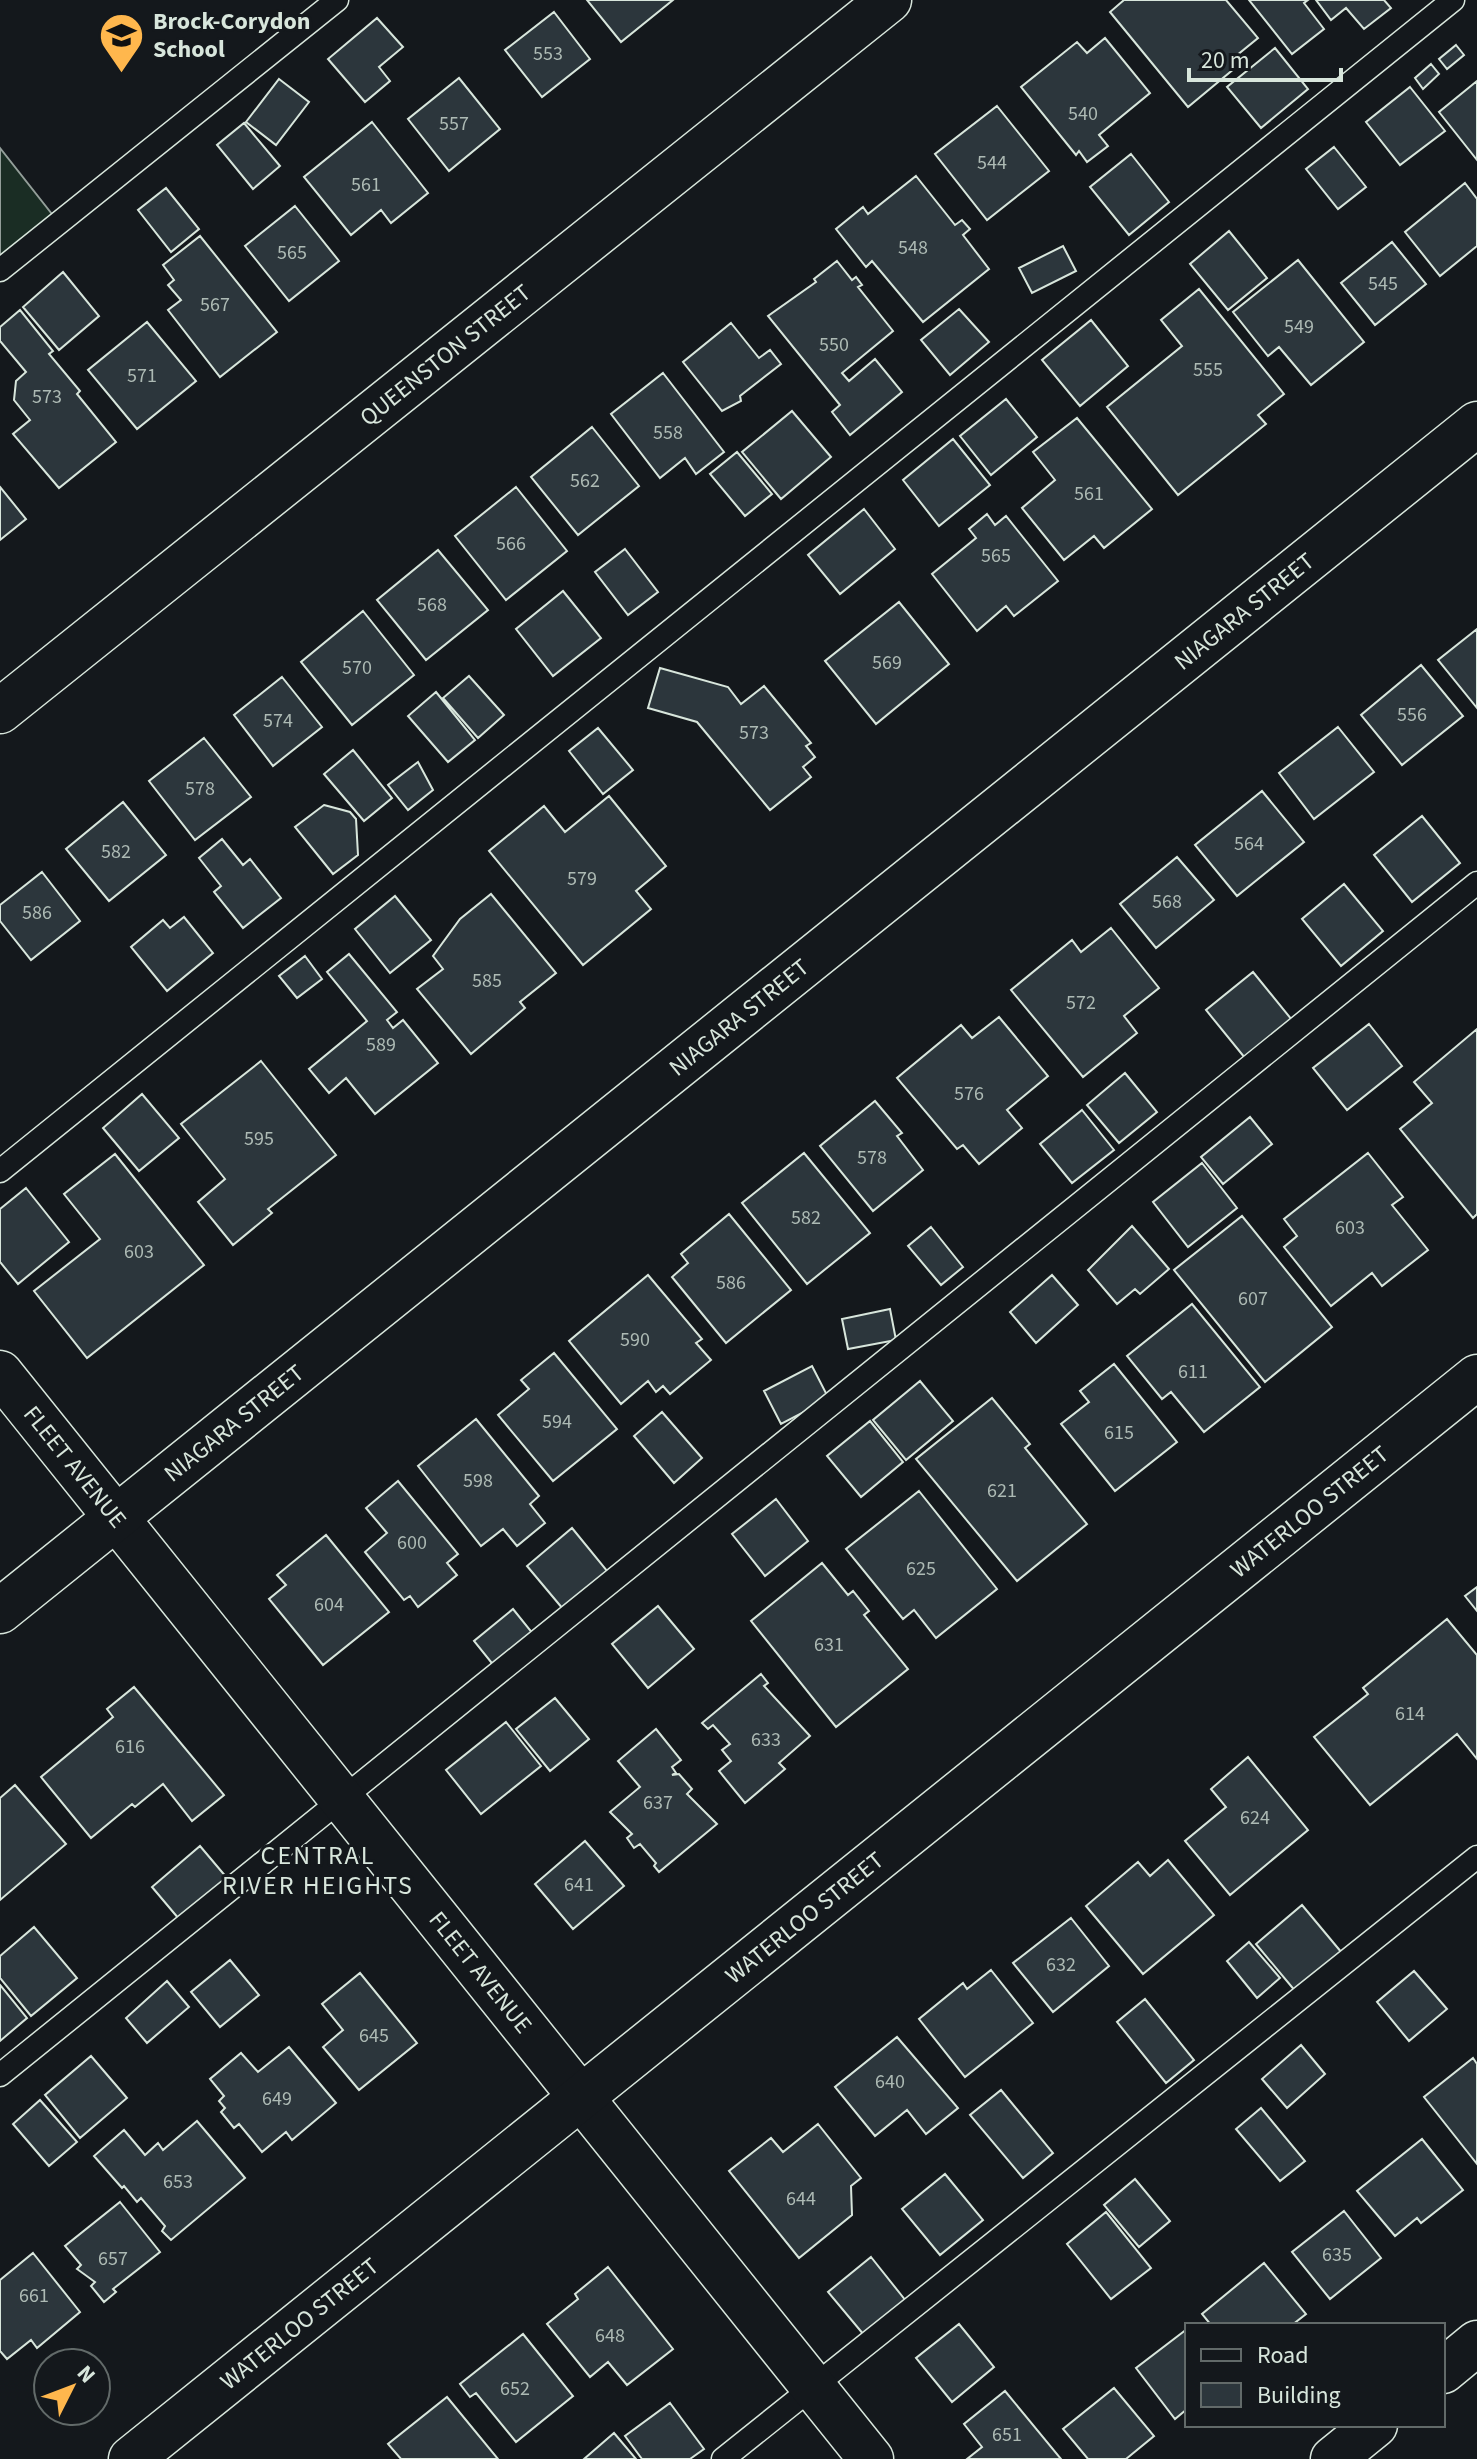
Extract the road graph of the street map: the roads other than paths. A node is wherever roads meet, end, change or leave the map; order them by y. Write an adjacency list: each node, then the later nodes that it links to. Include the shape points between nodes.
1 (337, 0): 4 (lane)
2 (889, 0): 6 (street, QUEENSTON STREET)
3 (1453, 0): 8 (lane)
4 (0, 270)
5 (1477, 424): 11 (street, NIAGARA STREET)
6 (0, 711)
7 (1477, 883): 13 (lane)
8 (0, 1171)
9 (0, 1373): 11 (street, FLEET AVENUE)
10 (1477, 1377): 16 (street, WATERLOO STREET)
11 (117, 1517): 12 (street, NIAGARA STREET); 13 (street, FLEET AVENUE)
12 (0, 1611)
13 (342, 1798): 15 (lane); 16 (street, FLEET AVENUE)
14 (1477, 1857): 19 (lane)
15 (0, 2075)
16 (581, 2097): 19 (street, FLEET AVENUE); 21 (street, WATERLOO STREET)
17 (1477, 2343): 18 (street)
18 (1445, 2369)
19 (813, 2386): 22 (lane); 23 (street, FLEET AVENUE)
20 (1373, 2427): 24 (street)
21 (131, 2459)
22 (723, 2459)
23 (871, 2459)
24 (1333, 2459)

